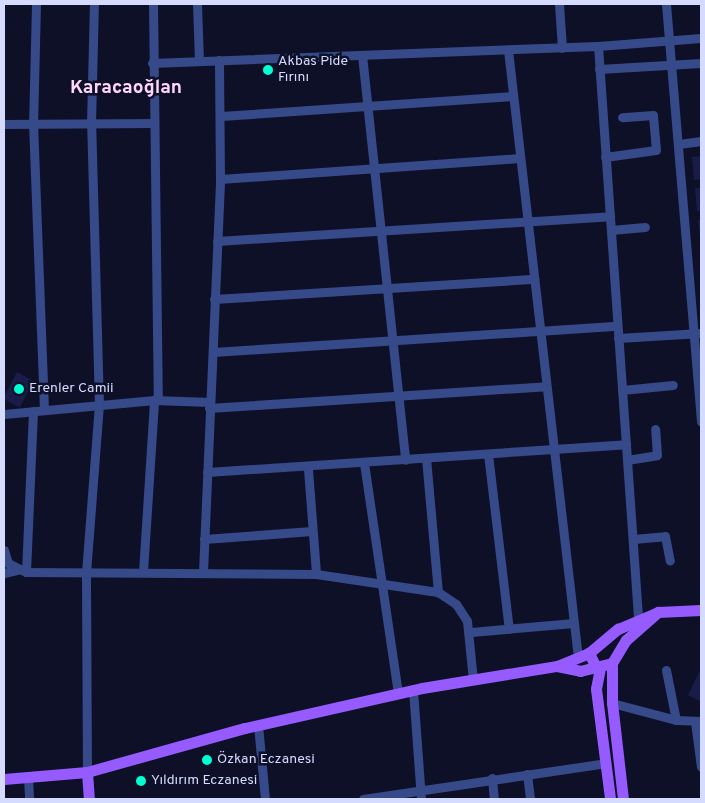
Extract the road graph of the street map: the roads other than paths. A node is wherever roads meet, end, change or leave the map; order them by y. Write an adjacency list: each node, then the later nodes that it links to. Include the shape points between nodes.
1 (36, 4): 23 (street)
2 (94, 4): 26 (street)
3 (153, 4): 15 (street)
4 (197, 4): 14 (street)
5 (559, 4): 10 (street)
6 (666, 4): 8 (street)
7 (701, 38): 8 (street)
8 (670, 40): 9 (street); 17 (street)
9 (598, 46): 10 (street); 18 (street)
10 (562, 48): 11 (street)
11 (508, 50): 12 (street); 19 (street)
12 (362, 55): 13 (street); 20 (street)
13 (219, 60): 14 (street); 21 (street)
14 (199, 61): 15 (street)
15 (152, 63): 24 (street)
16 (701, 63): 17 (street)
17 (673, 65): 18 (street); 28 (street)
18 (599, 69): 29 (street)
19 (512, 96): 20 (street); 30 (street)
20 (369, 105): 21 (street); 31 (street)
21 (221, 116): 32 (street)
22 (622, 117): 29 (street, via 653,115 656,150)
23 (33, 123): 25 (street); 26 (street); 55 (street)
24 (154, 123): 26 (street); 52 (street)
25 (4, 124)
26 (91, 124): 53 (street)
27 (701, 141): 28 (street)
28 (679, 144): 44 (street)
29 (605, 156): 33 (street)
30 (519, 158): 31 (street); 34 (street)
31 (374, 168): 32 (street); 36 (street)
32 (220, 179): 38 (street)
33 (610, 216): 34 (street); 37 (street)
34 (528, 219): 36 (street); 39 (street)
35 (645, 227): 37 (street)
36 (380, 229): 38 (street); 40 (street)
37 (611, 230): 42 (street)
38 (217, 241): 41 (street)
39 (534, 279): 40 (street); 43 (street)
40 (386, 288): 41 (street); 46 (street)
41 (214, 299): 47 (street)
42 (618, 326): 43 (street); 45 (street)
43 (541, 332): 46 (street); 49 (street)
44 (698, 333): 45 (street); 58 (street)
45 (618, 338): 50 (street)
46 (391, 343): 47 (street); 51 (street)
47 (213, 352): 54 (street)
48 (673, 385): 50 (street)
49 (546, 386): 51 (street); 61 (street)
50 (622, 390): 60 (street)
51 (397, 394): 54 (street); 64 (street)
52 (156, 400): 53 (street); 54 (street); 75 (street)
53 (98, 405): 55 (street); 78 (street)
54 (209, 405): 68 (street)
55 (44, 410): 56 (street)
56 (33, 411): 57 (street); 74 (street)
57 (4, 414)
58 (701, 422)
59 (656, 429): 65 (street, via 657,455)
60 (626, 444): 61 (street); 65 (street)
61 (552, 449): 62 (street); 84 (street)
62 (488, 454): 63 (street); 85 (street)
63 (426, 458): 64 (street); 81 (street)
64 (406, 460): 66 (street)
65 (627, 460): 71 (street)
66 (364, 463): 67 (street); 80 (street)
67 (308, 468): 68 (street); 69 (street)
68 (207, 472): 70 (street)
69 (312, 531): 70 (street); 79 (street)
70 (204, 539): 76 (street)
71 (632, 540): 73 (street, via 665,536); 83 (street)
72 (4, 550): 74 (street)
73 (670, 561)
74 (21, 571): 77 (street); 78 (street)
75 (143, 572): 76 (street); 78 (street)
76 (203, 572): 79 (street)
77 (4, 573)
78 (86, 573): 104 (street)
79 (316, 574): 80 (street)
80 (378, 580): 81 (street); 97 (street)
81 (438, 592): 86 (street, via 463,612)
82 (701, 610): 83 (main road, via 658,612)
83 (641, 620): 87 (main road); 89 (main road)
84 (574, 623): 85 (street); 88 (street)
85 (509, 629): 86 (street)
86 (471, 632): 94 (street)
87 (602, 643): 88 (main road); 89 (main road, via 612,648)
88 (584, 655): 90 (main road); 91 (main road)
89 (614, 659): 91 (main road); 98 (main road)
90 (557, 666): 93 (main road); 94 (main road)
91 (598, 667): 93 (main road); 95 (main road)
92 (666, 670): 99 (street)
93 (580, 671): 95 (main road)
94 (473, 680): 96 (main road)
95 (596, 689): 102 (main road)
96 (413, 690): 97 (main road); 109 (street)
97 (398, 694): 101 (main road)
98 (612, 703): 99 (street); 118 (main road)
99 (676, 720): 100 (street)
100 (698, 721): 103 (street)
101 (258, 725): 104 (main road); 112 (street)
102 (606, 764): 105 (street); 117 (main road)
103 (701, 767)
104 (87, 772): 106 (main road); 111 (main road)
105 (527, 774): 107 (street); 116 (street)
106 (28, 777): 108 (main road); 110 (street)
107 (492, 778): 109 (street); 115 (street)
108 (4, 779)
109 (420, 788): 113 (street); 114 (street)
110 (29, 799)
111 (89, 799)
112 (264, 799)
113 (363, 799)
114 (421, 799)
115 (494, 799)
116 (530, 799)
117 (610, 799)
118 (624, 799)

